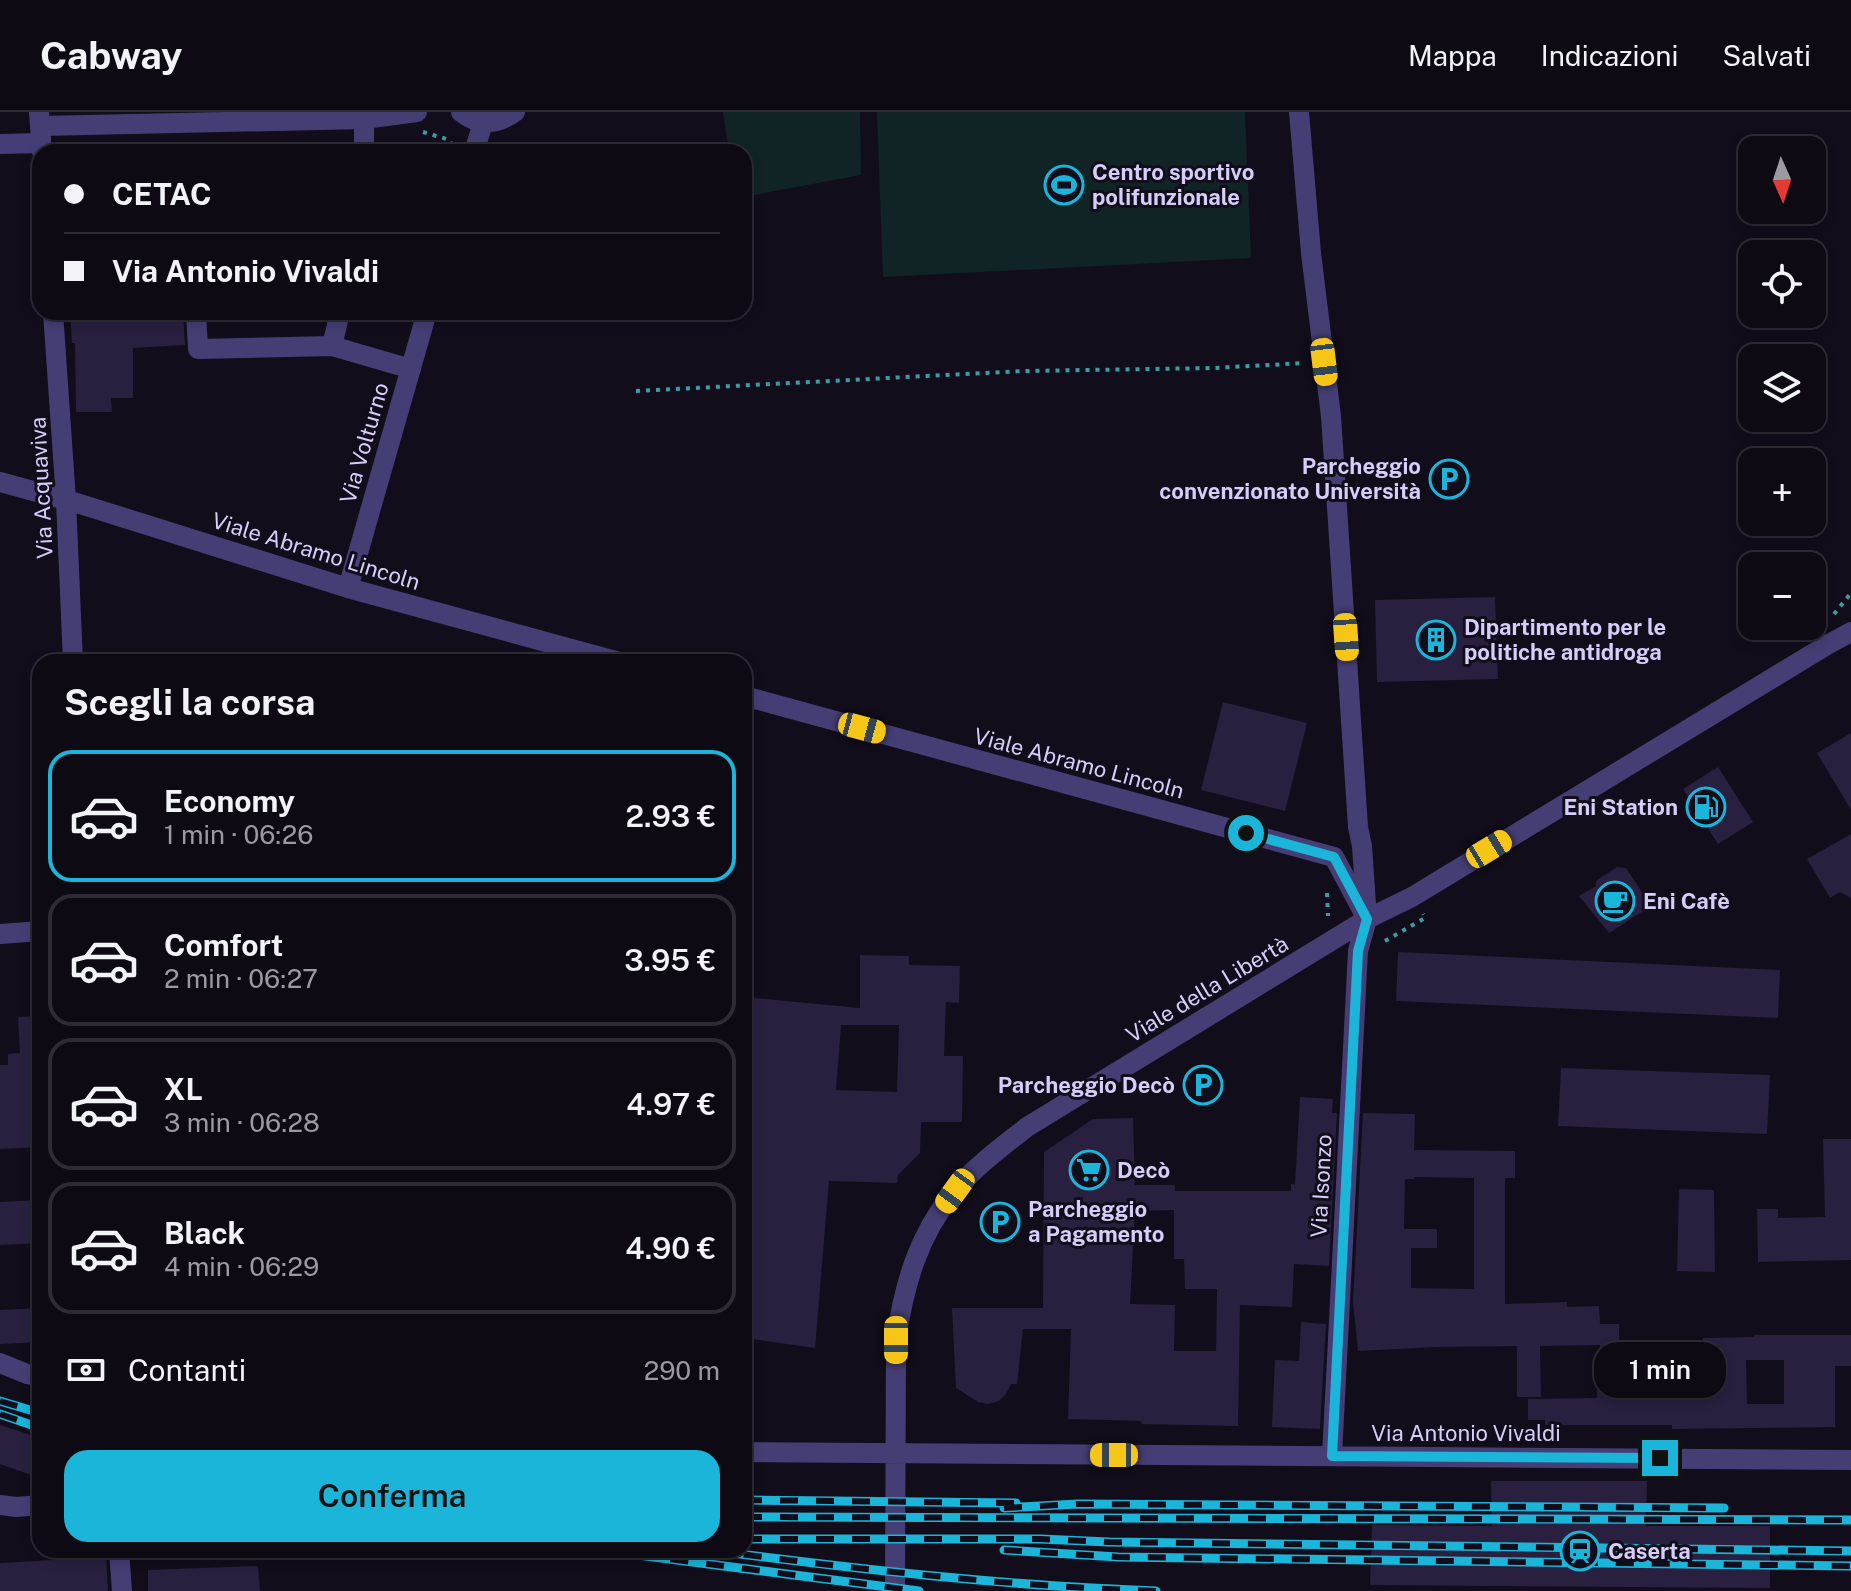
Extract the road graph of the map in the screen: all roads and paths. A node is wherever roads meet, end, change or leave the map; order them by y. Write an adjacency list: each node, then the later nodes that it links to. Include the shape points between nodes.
1 (417, 112): 5 (street)
2 (461, 112): 6 (street)
3 (515, 112): 6 (street)
4 (1299, 112): 16 (street, Via Isonzo)
5 (364, 119): 7 (street); 9 (street)
6 (483, 123): 10 (street)
7 (40, 133): 8 (street)
8 (0, 144)
9 (364, 144)
10 (476, 144)
11 (54, 320): 20 (street, Via Acquaviva)
12 (196, 320): 15 (street, via 198,349)
13 (338, 320): 15 (street)
14 (425, 320): 17 (street, Via Volturno)
15 (332, 346): 17 (street)
16 (1324, 362): 18 (path); 32 (street, Via Isonzo)
17 (411, 369): 21 (street, Via Volturno)
18 (636, 391)
19 (0, 482): 20 (street, Viale Abramo Lincoln)
20 (66, 500): 21 (street, Viale Abramo Lincoln); 27 (street, Via Acquaviva)
21 (348, 588): 28 (street, Viale Abramo Lincoln)
22 (1851, 593): 24 (path)
23 (1851, 621): 26 (street)
24 (1829, 622)
25 (1851, 632): 26 (street, Viale della Libertà)
26 (1827, 645): 31 (street, Viale della Libertà)
27 (73, 654)
28 (590, 654)
29 (752, 698): 32 (street, Viale Abramo Lincoln, via 1334,857)
30 (1323, 887): 35 (path, via 1329,913 1323,929)
31 (1412, 897): 32 (street, Viale della Libertà); 36 (path, via 1425,918)
32 (1367, 919): 35 (street, Viale della Libertà); 36 (street, Via Isonzo)
33 (32, 932): 34 (street)
34 (0, 934)
35 (1330, 941): 46 (street, Viale della Libertà, via 1027,1127 988,1158 936,1218 901,1304 896,1340)
36 (1364, 949): 40 (street, Via Isonzo)
37 (0, 1363): 38 (street)
38 (32, 1375)
39 (752, 1452): 40 (street, Via Antonio Vivaldi)
40 (1332, 1456): 41 (street, Via Antonio Vivaldi)
41 (1851, 1460)
42 (0, 1505): 43 (street)
43 (32, 1506)
44 (120, 1558): 45 (street)
45 (122, 1591)
46 (895, 1591)

